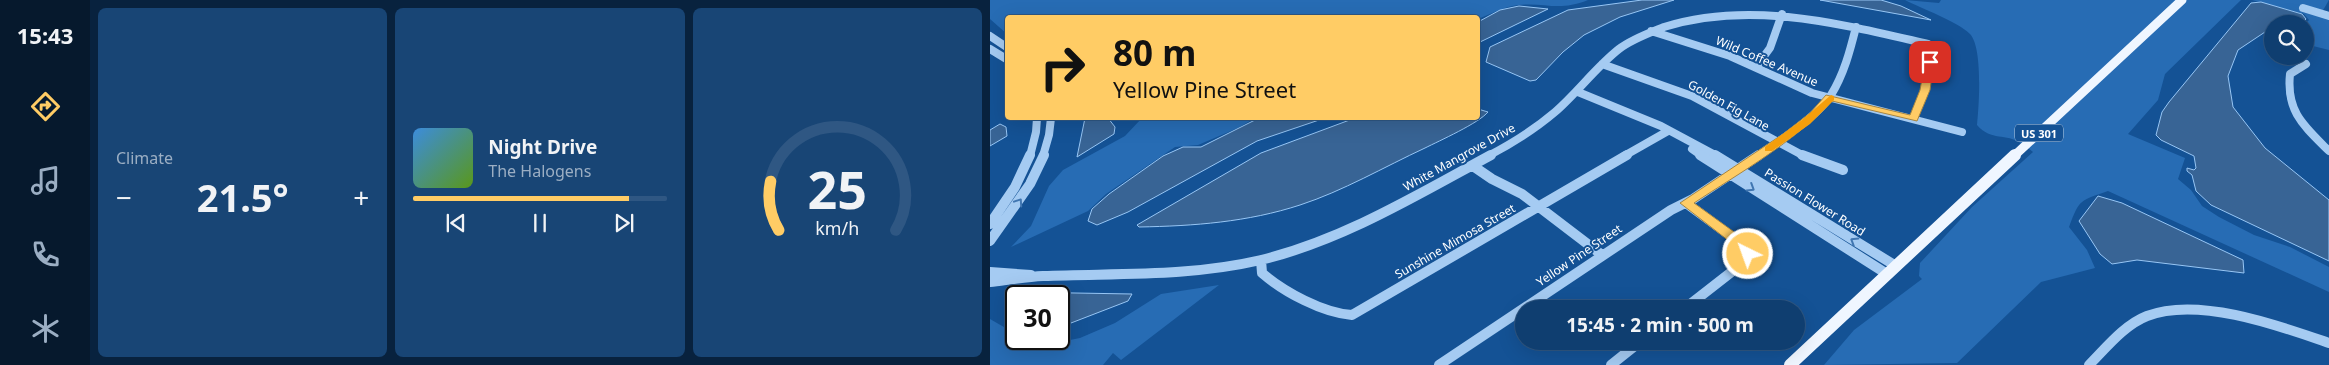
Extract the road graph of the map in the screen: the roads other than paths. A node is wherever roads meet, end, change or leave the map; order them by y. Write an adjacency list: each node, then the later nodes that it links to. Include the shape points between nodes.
1 (2182, 0): 32 (main road, US 301)
2 (2303, 8): 3 (street)
3 (2328, 12)
4 (1782, 14): 5 (street, White Mangrove Drive); 6 (street, White Mangrove Drive, via 1708,16); 13 (street, via 1770,48)
5 (1856, 27): 15 (street, Yellow Pine Street, via 1847,62); 16 (street, White Mangrove Drive, via 1917,40 1932,48 1925,90)
6 (1651, 31): 11 (street, White Mangrove Drive, via 1620,48); 13 (street, Wild Coffee Avenue)
7 (990, 36): 8 (street)
8 (1005, 46)
9 (990, 49): 10 (street)
10 (1005, 58)
11 (1602, 64): 14 (street, White Mangrove Drive); 21 (street, Golden Fig Lane, via 1700,99)
12 (2304, 65): 22 (street, via 2290,74 2290,105)
13 (1756, 67): 15 (street, Wild Coffee Avenue, via 1800,88)
14 (1578, 92): 19 (street, Passion Flower Road, via 1628,110); 23 (street, White Mangrove Drive, via 1537,126)
15 (1830, 97): 16 (street, Wild Coffee Avenue); 21 (street, Yellow Pine Street, via 1806,122)
16 (1913, 119): 20 (street, Wild Coffee Avenue)
17 (1037, 120): 28 (street, via 1038,131 1026,166)
18 (1051, 120): 29 (street, one-way to 18, via 1022,198 1041,163)
19 (1668, 131): 25 (street, Passion Flower Road); 27 (street, Sunshine Mimosa Street)
20 (1962, 132)
21 (1776, 144): 24 (street, Golden Fig Lane, via 1816,163); 25 (street, Yellow Pine Street)
22 (2329, 152)
23 (1473, 166): 27 (street); 31 (street, White Mangrove Drive, via 1350,229 1301,249)
24 (1843, 170)
25 (1734, 172): 26 (street, Yellow Pine Street); 32 (street, Passion Flower Road)
26 (1686, 203): 30 (street, Yellow Pine Street); 36 (street, via 1744,245 1748,254 1743,263)
27 (1539, 207): 30 (street); 31 (street, Sunshine Mimosa Street, via 1352,314 1334,314 1274,283 1262,272)
28 (990, 224)
29 (990, 241)
30 (1602, 256): 39 (street, Yellow Pine Street)
31 (1261, 260): 34 (street, White Mangrove Drive, via 1157,275)
32 (1892, 270): 41 (main road, US 301)
33 (990, 272): 34 (street, White Mangrove Drive)
34 (1042, 276): 35 (street, White Mangrove Drive)
35 (990, 282)
36 (1696, 300)
37 (2329, 343): 42 (street, via 2252,318 2182,309 2148,315 2122,331)
38 (1630, 350): 40 (street)
39 (1439, 365)
40 (1611, 365)
41 (1790, 365)
42 (2089, 365)

